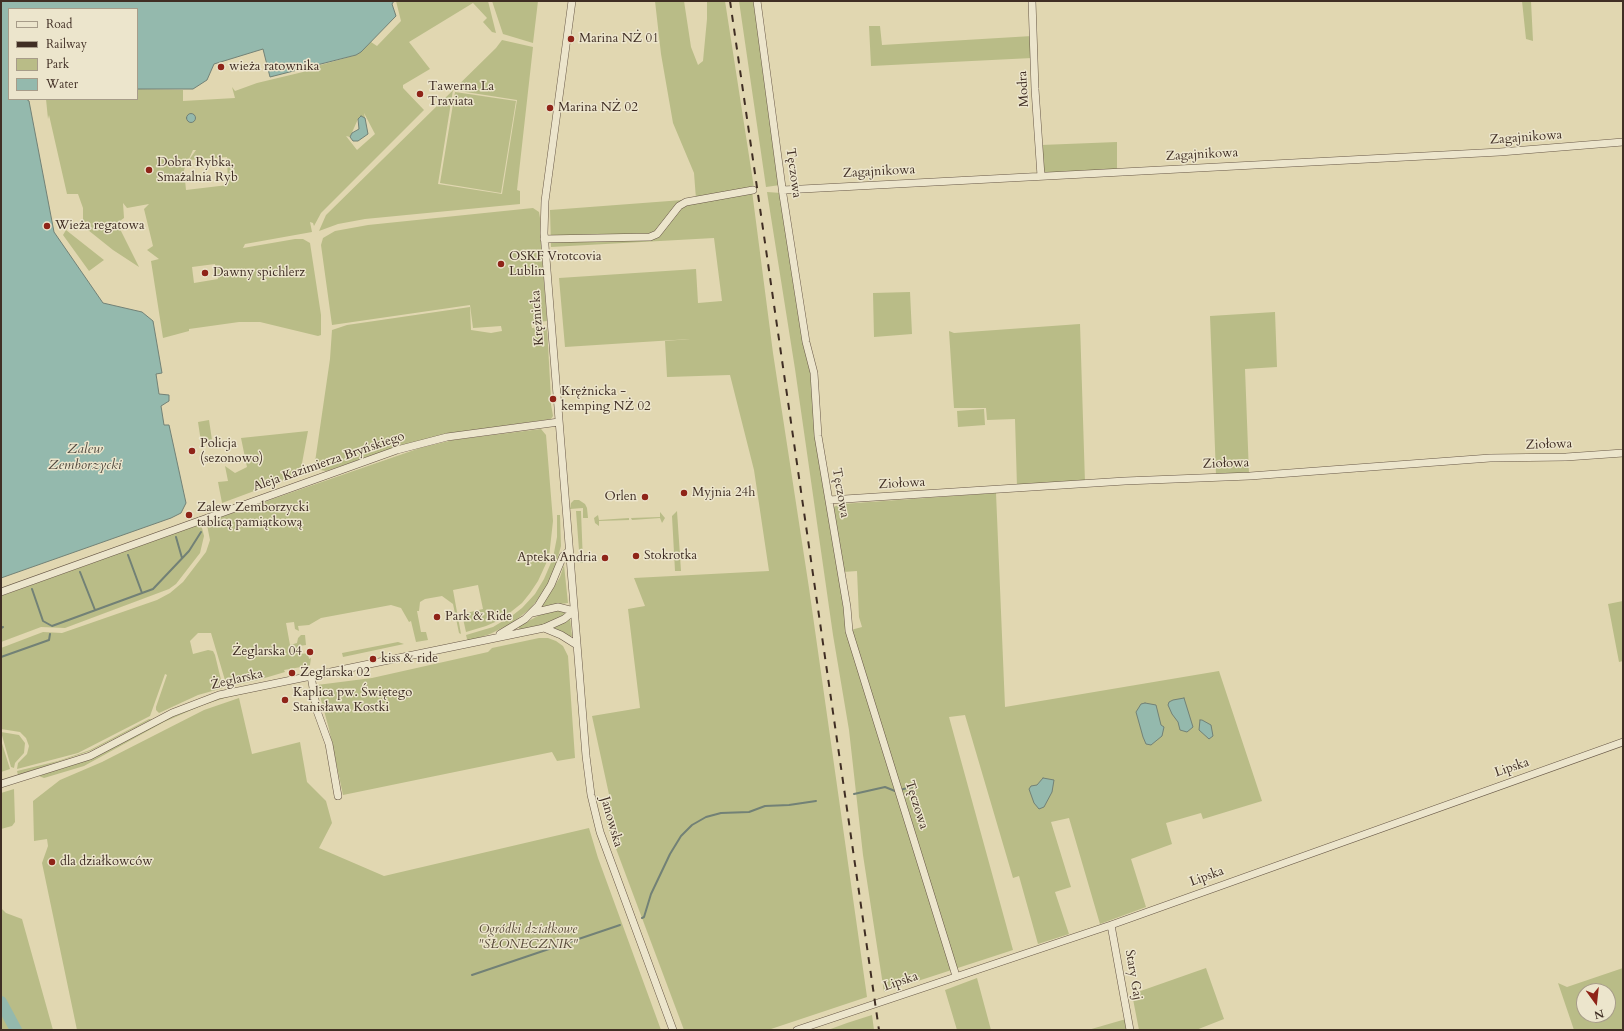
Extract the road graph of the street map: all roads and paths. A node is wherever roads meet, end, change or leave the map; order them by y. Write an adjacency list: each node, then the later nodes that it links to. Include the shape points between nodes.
1 (572, 1): 8 (street, Krężnicka, via 545,201)
2 (757, 1): 7 (street, Tęczowa)
3 (1032, 1): 5 (street, Modra)
4 (1623, 142): 5 (street, Zagajnikowa, via 1500,152)
5 (1041, 176): 7 (street, Zagajnikowa)
6 (753, 190): 8 (street, via 686,202 679,206 657,234 650,237)
7 (783, 190): 11 (street, Tęczowa, via 806,342 814,373 818,436)
8 (544, 239): 9 (street, Krężnicka)
9 (559, 422): 12 (street, Krężnicka); 13 (street, Aleja Kazimierza Bryńskiego, via 447,437 417,444)
10 (1623, 453): 11 (street, Ziołowa, via 1490,458 1465,462 1250,476)
11 (829, 500): 24 (street, Tęczowa, via 849,631)
12 (569, 551): 14 (street, Krężnicka); 15 (street, Żeglarska, via 563,556 544,597)
13 (1, 592)
14 (574, 610): 15 (street, Żeglarska, via 558,606); 16 (street, Żeglarska); 18 (street, Janowska)
15 (532, 613): 17 (street, Żeglarska, via 513,628)
16 (544, 628): 17 (street, Żeglarska); 18 (street)
17 (491, 638): 19 (street, Żeglarska)
18 (577, 645): 25 (street, Janowska, via 588,771 597,821)
19 (311, 676): 21 (street, Żeglarska, via 235,691 198,702 163,717 94,754); 22 (street, via 317,711 329,744)
20 (1623, 742): 23 (street, Lipska)
21 (1, 784)
22 (338, 796)
23 (1111, 925): 24 (street, Lipska); 27 (street, Stary Gaj)
24 (956, 976): 26 (street, Lipska)
25 (673, 1030)
26 (798, 1030)
27 (1130, 1030)

